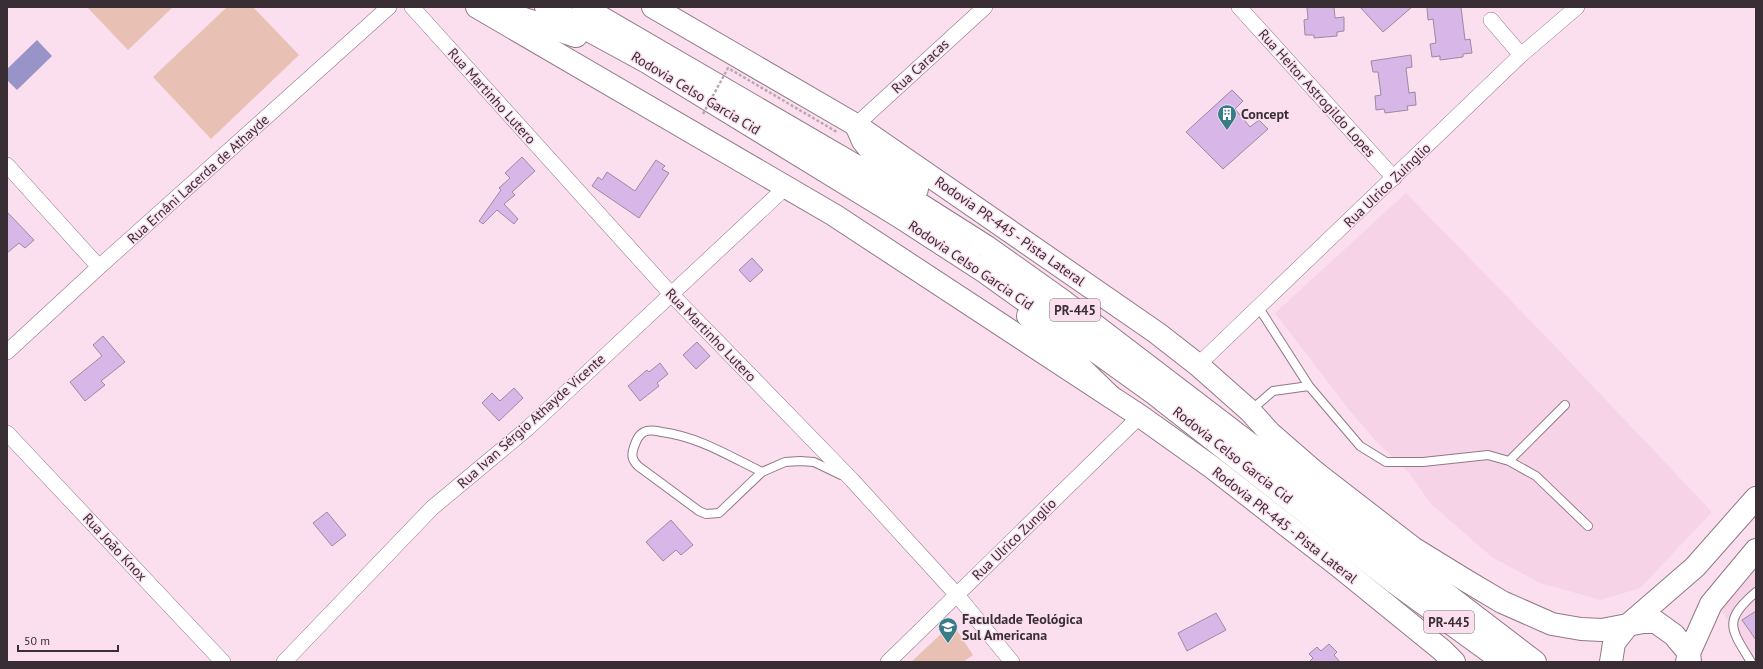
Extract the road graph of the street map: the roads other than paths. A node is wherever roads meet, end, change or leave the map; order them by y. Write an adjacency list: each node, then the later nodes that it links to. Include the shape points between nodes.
1 (389, 7): 19 (street, Rua Ernâni Lacerda de Athayde)
2 (412, 7): 21 (street, Rua Martinho Lutero)
3 (477, 7): 17 (main road)
4 (488, 7): 13 (main road, via 541,23)
5 (546, 7): 13 (main road, Rodovia Celso Garcia Cid / PR-445)
6 (583, 7): 18 (main road, Rodovia Celso Garcia Cid / PR-445, via 894,188)
7 (653, 7): 14 (main road)
8 (985, 7): 14 (street, Rua Caracas)
9 (1239, 7): 16 (street, Rua Heitor Astrogildo Lopes)
10 (1577, 7): 12 (street, Rua Ulrico Zuinglio)
11 (1491, 20): 12 (street)
12 (1521, 55): 16 (street, Rua Ulrico Zuinglio)
13 (647, 62): 20 (main road, Rodovia Celso Garcia Cid / PR-445)
14 (846, 129): 18 (main road); 24 (main road, Rodovia PR-445 - Pista Lateral, via 887,146 1157,333)
15 (7, 165): 19 (street)
16 (1394, 178): 22 (street, Rua Ulrico Zuinglio)
17 (786, 187): 21 (street, Rua Ivan Sérgio Athayde Vicente); 27 (main road, via 834,215)
18 (987, 247): 26 (main road, Rodovia Celso Garcia Cid / PR-445, via 1063,301)
19 (99, 267): 23 (street, Rua Ernâni Lacerda de Athayde)
20 (985, 272): 27 (main road); 48 (main road, Rodovia Celso Garcia Cid / PR-445, via 1155,394 1394,582)
21 (670, 294): 35 (street, Rua Martinho Lutero); 44 (street, Rua Ivan Sérgio Athayde Vicente, via 528,428 432,508)
22 (1259, 308): 24 (street, Rua Ulrico Zuinglio); 25 (lane)
23 (7, 352)
24 (1198, 365): 29 (main road, Rodovia PR-445 - Pista Lateral)
25 (1309, 386): 29 (lane, via 1273,391); 32 (lane, via 1360,446 1386,462 1423,462 1488,455)
26 (1176, 388): 34 (main road); 49 (main road, Rodovia Celso Garcia Cid / PR-445)
27 (1110, 396): 30 (main road, Rodovia PR-445 - Pista Lateral)
28 (1565, 405): 32 (lane)
29 (1250, 411): 34 (main road, Rodovia PR-445 - Pista Lateral, via 1270,433)
30 (1140, 416): 40 (street, Rua Ulrico Zunglio); 47 (main road, Rodovia PR-445 - Pista Lateral, via 1213,468 1322,553)
31 (7, 433): 43 (street, Rua João Knox)
32 (1509, 461): 37 (lane, via 1536,476)
33 (762, 472): 33 (lane, via 698,440 654,431 645,432 638,437 632,453 633,461 638,466 706,514 719,513); 35 (lane, via 785,462 814,462)
34 (1316, 473): 41 (main road, via 1420,552 1502,602 1552,624 1602,630)
35 (852, 480): 40 (street, Rua Martinho Lutero)
36 (1756, 498): 41 (main road, via 1695,567)
37 (1588, 526)
38 (1756, 550): 42 (main road, via 1712,604)
39 (1756, 592): 51 (lane, via 1743,603 1732,622 1733,633)
40 (957, 595): 45 (street, Rua Ulrico Zunglio); 46 (street, Rua Martinho Lutero)
41 (1628, 625): 42 (main road, via 1656,622 1674,635); 50 (main road, via 1614,643)
42 (1689, 659)
43 (223, 662)
44 (284, 662)
45 (888, 662)
46 (1012, 662)
47 (1454, 662)
48 (1504, 662)
49 (1535, 662)
50 (1611, 662)
51 (1751, 662)

